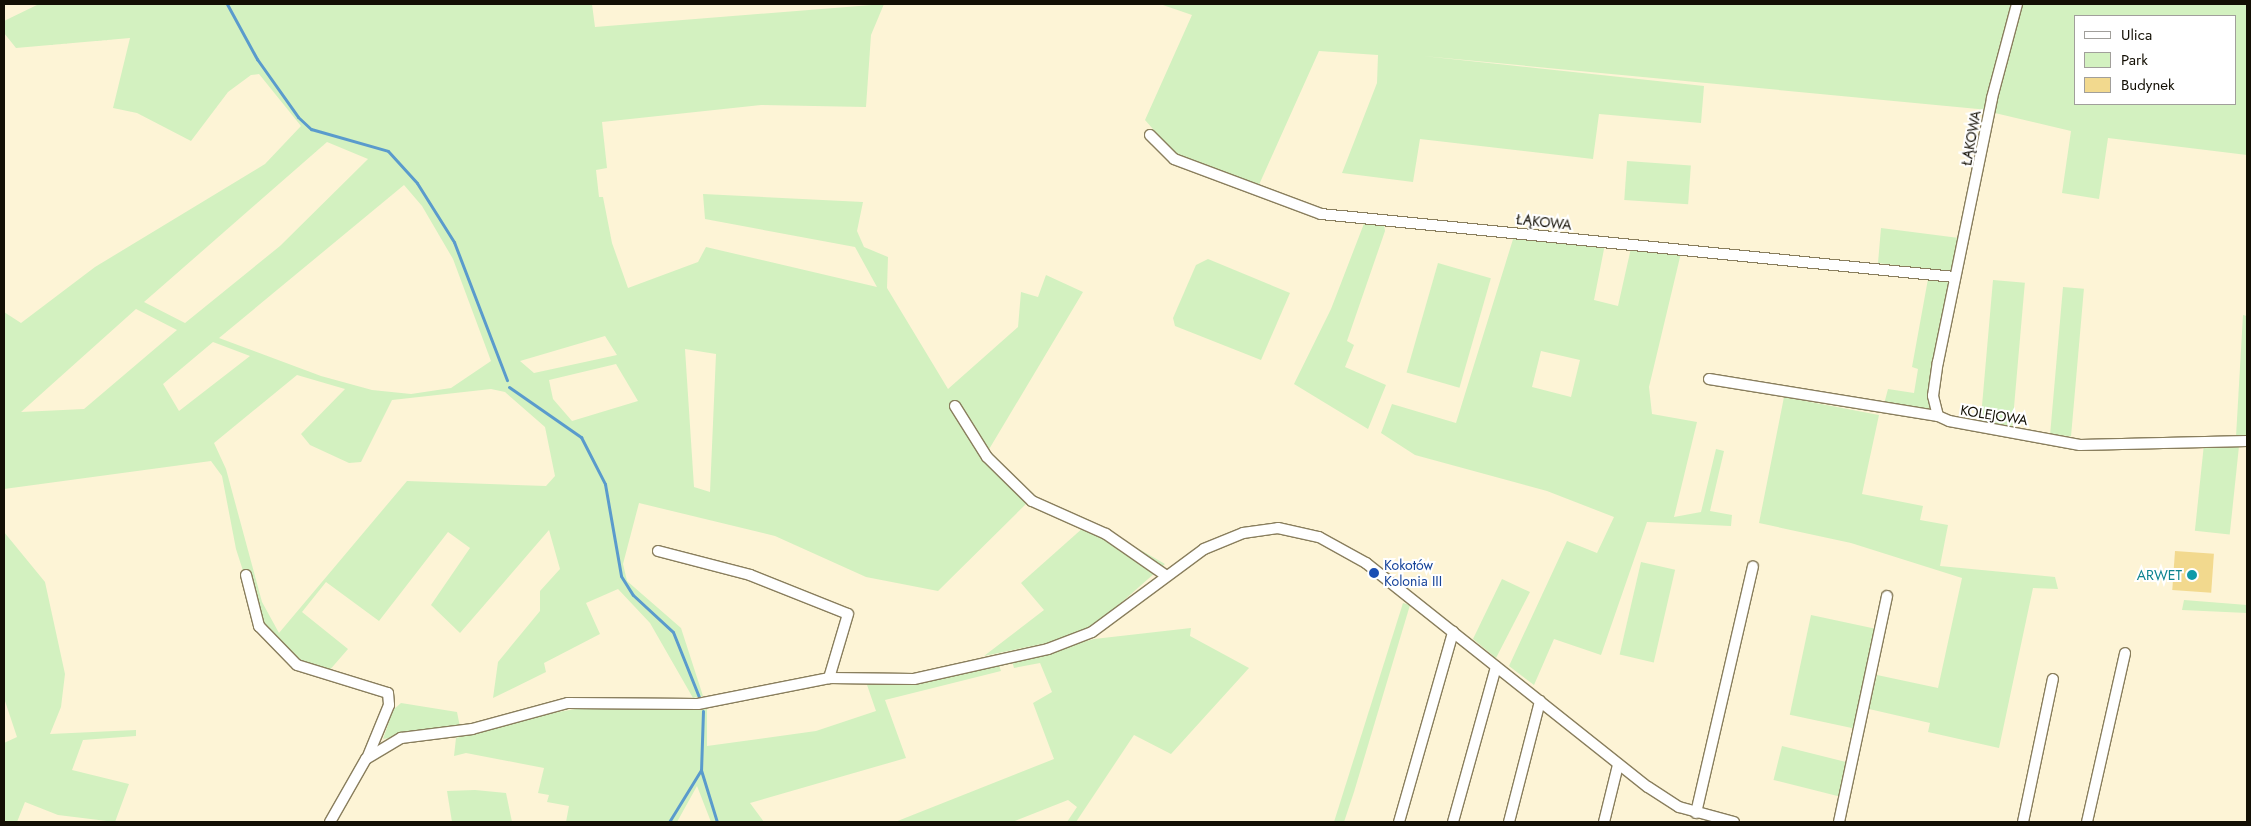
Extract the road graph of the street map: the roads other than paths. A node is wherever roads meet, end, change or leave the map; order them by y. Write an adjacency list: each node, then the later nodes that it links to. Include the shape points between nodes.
1 (2017, 4): 3 (street, ŁĄKOWA)
2 (1150, 135): 3 (street, ŁĄKOWA, via 1174,159 1321,214)
3 (1954, 277): 6 (street, ŁĄKOWA, via 1934,384)
4 (1709, 379): 6 (street, KOLEJOWA)
5 (955, 406): 11 (street, via 987,457 1032,501 1106,534)
6 (1938, 416): 7 (street, KOLEJOWA, via 2080,445)
7 (2247, 441)
8 (658, 551): 16 (street, via 750,575 848,614)
9 (1752, 567): 21 (street)
10 (246, 575): 19 (street, via 259,626 297,666 388,693 389,705)
11 (1165, 576): 13 (street, via 1223,540 1264,529 1289,529 1343,549); 16 (street, via 1092,632 1068,644 914,679)
12 (1888, 596): 28 (street)
13 (1453, 632): 15 (street); 23 (street)
14 (2125, 653): 30 (street)
15 (1496, 667): 18 (street); 24 (street)
16 (829, 678): 19 (street, via 698,704 608,700 550,706 472,729 401,738)
17 (2053, 679): 29 (street)
18 (1540, 701): 20 (street); 25 (street)
19 (366, 759): 22 (street)
20 (1618, 764): 21 (street, via 1679,807); 26 (street)
21 (1696, 813): 27 (street)
22 (330, 822)
23 (1399, 822)
24 (1453, 822)
25 (1509, 822)
26 (1604, 822)
27 (1734, 822)
28 (1839, 822)
29 (2023, 822)
30 (2087, 822)

